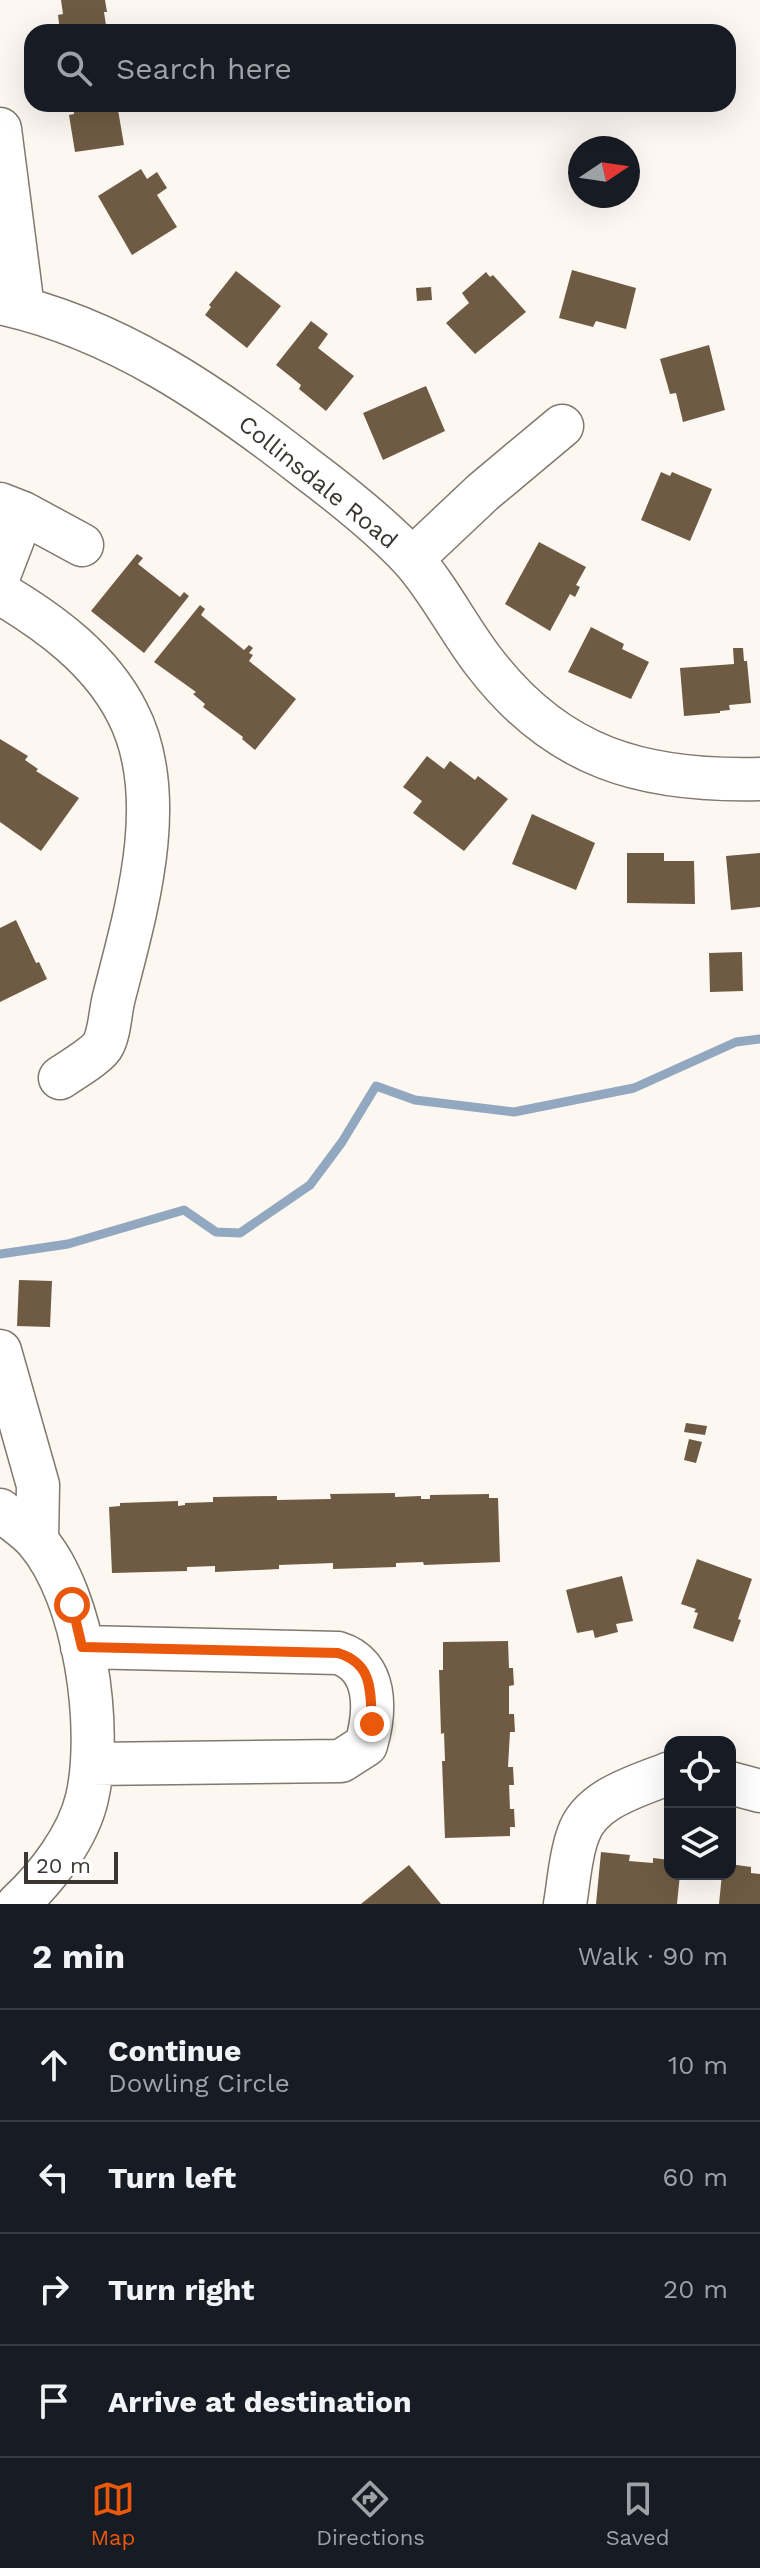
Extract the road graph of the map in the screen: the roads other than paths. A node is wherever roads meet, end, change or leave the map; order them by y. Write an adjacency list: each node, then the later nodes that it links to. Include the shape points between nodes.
1 (0, 129): 2 (street)
2 (12, 306): 6 (street, Collinsdale Road, via 106,337 183,380 313,473)
3 (562, 426): 6 (street)
4 (12, 509): 5 (street); 7 (street)
5 (82, 545)
6 (412, 559): 9 (street, Collinsdale Road, via 483,662 543,724 602,757 642,770 688,779)
7 (0, 573)
8 (0, 593): 10 (street, via 44,619 92,663 127,711 142,750 146,845 133,928 103,1047)
9 (760, 779)
10 (60, 1078)
11 (0, 1351): 13 (street, via 38,1485)
12 (0, 1510): 13 (street)
13 (37, 1541): 14 (street, via 72,1605)
14 (82, 1647): 15 (street); 15 (street, via 338,1653 354,1658 370,1686 372,1724 366,1745 341,1761)
15 (92, 1764): 19 (street, via 87,1800 74,1832)
16 (664, 1775): 20 (street, via 625,1791 584,1821)
17 (736, 1785): 18 (street)
18 (760, 1791)
19 (18, 1904)
20 (565, 1904)

